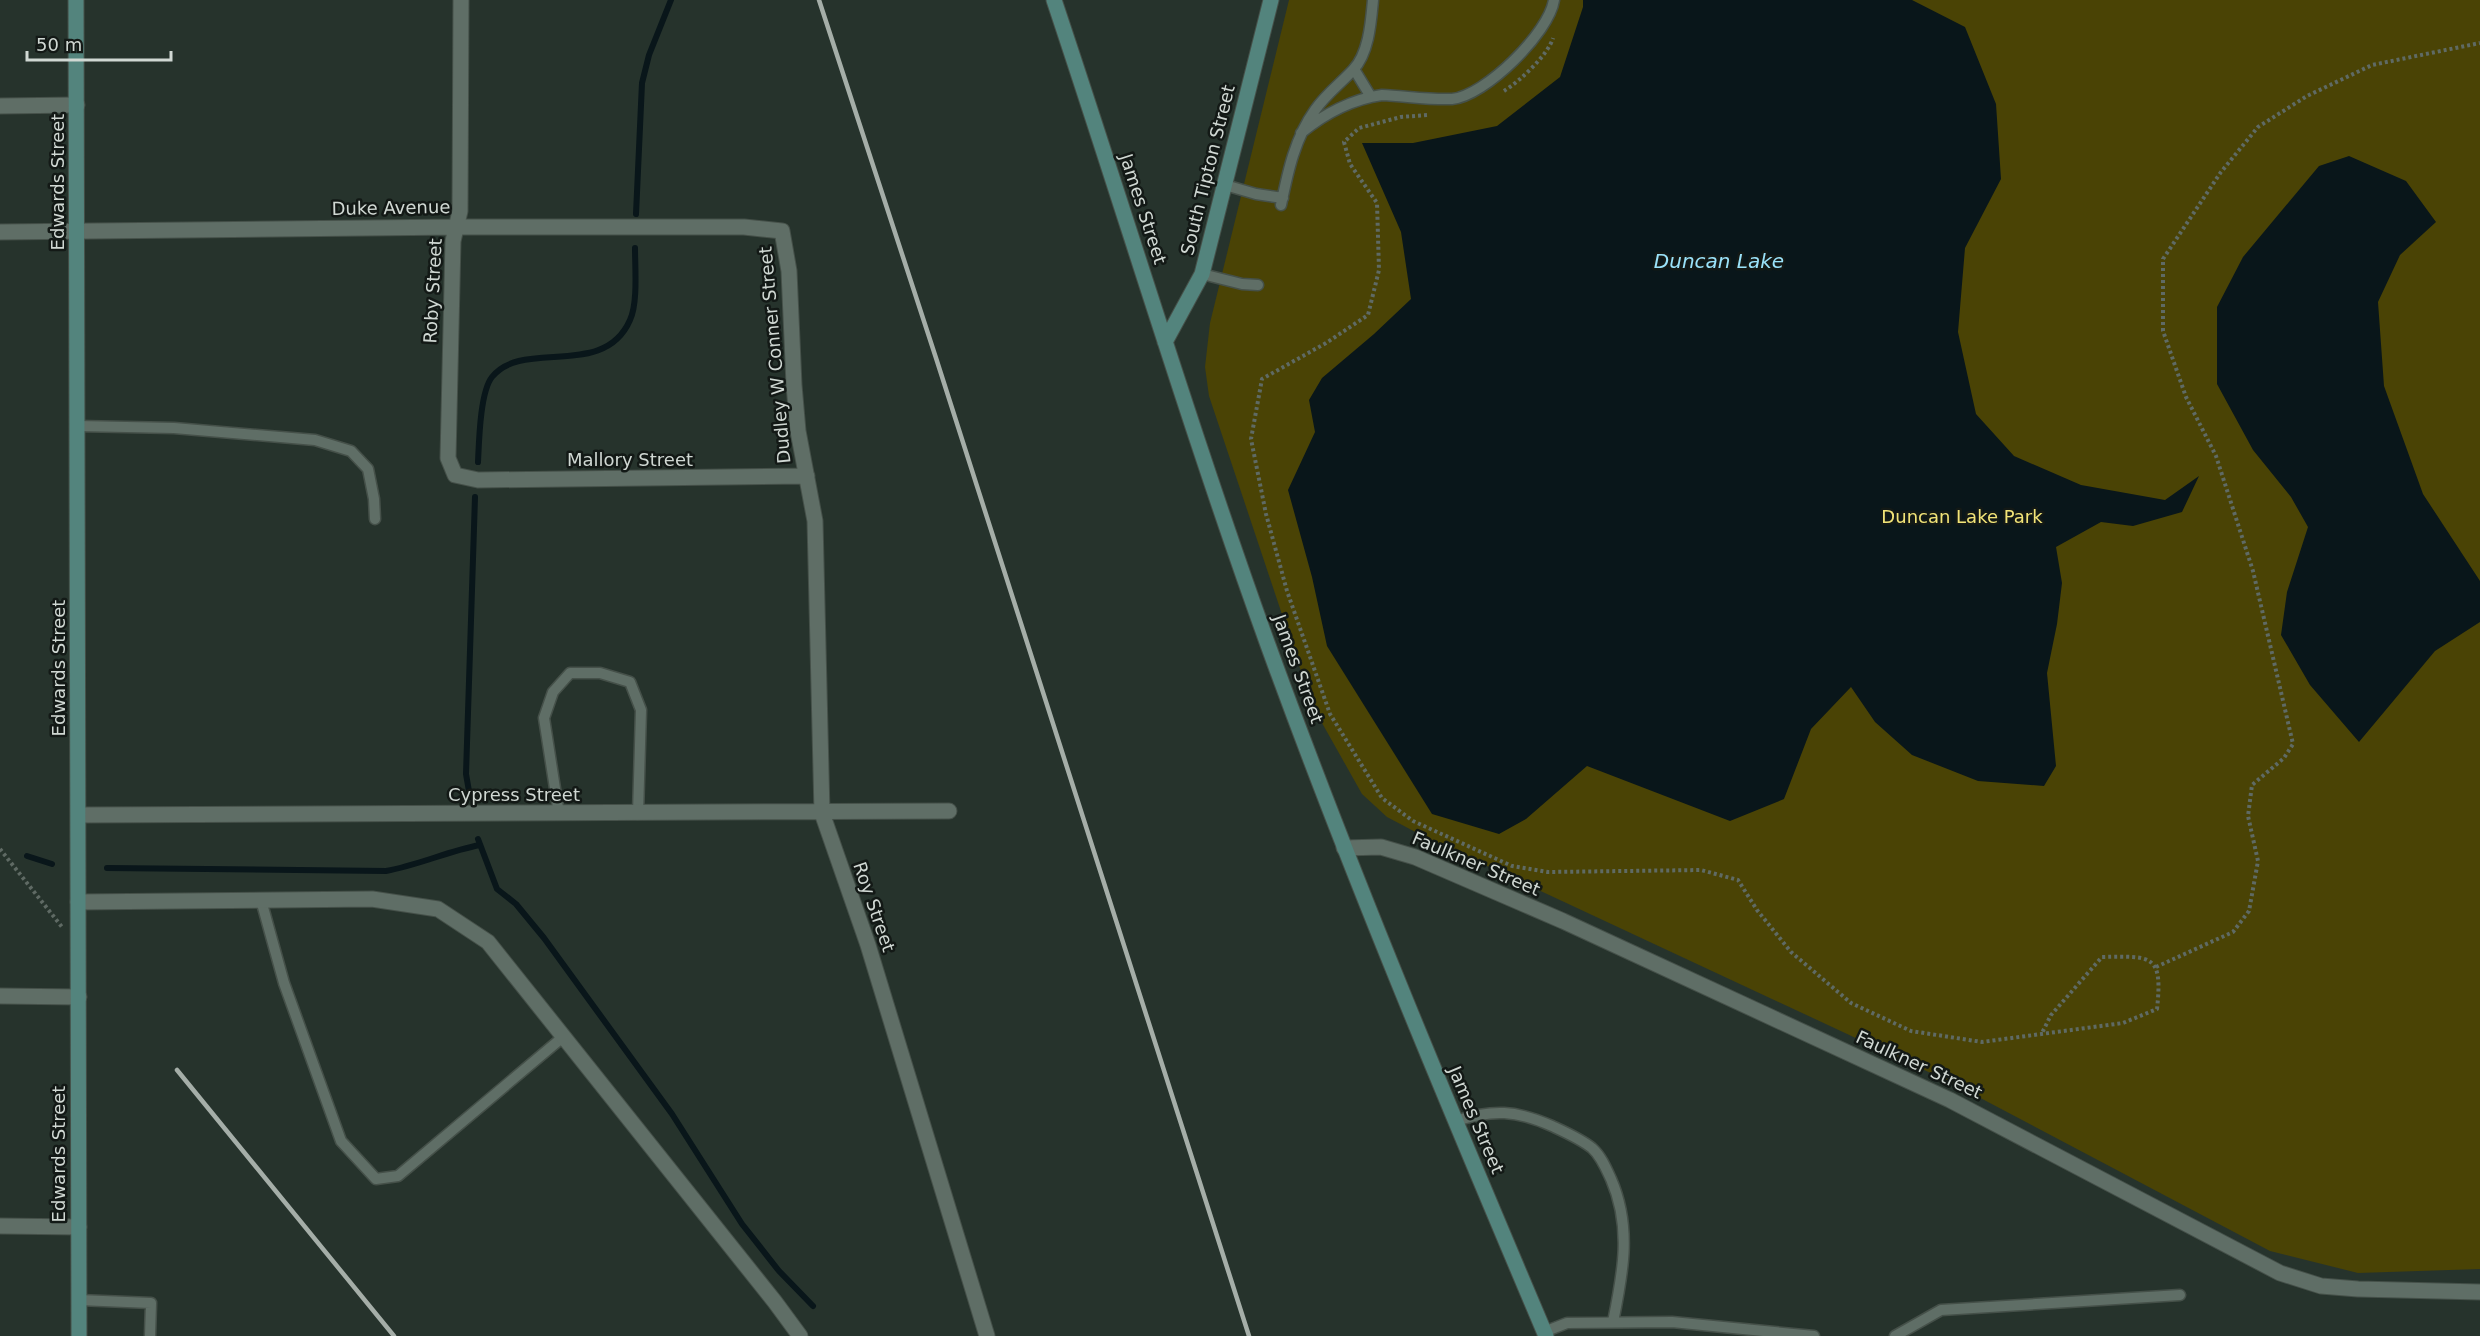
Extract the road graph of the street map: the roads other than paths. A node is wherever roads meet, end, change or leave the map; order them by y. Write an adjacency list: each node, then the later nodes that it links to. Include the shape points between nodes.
1 (76, 0): 9 (street, Edwards Street)
2 (461, 0): 13 (street, Roby Street)
3 (1054, 0): 19 (street, James Street)
4 (1271, 0): 12 (street, South Tipton Street)
5 (1373, 0): 7 (lane, via 1367,40)
6 (1554, 0): 8 (lane, via 1548,20 1532,40 1490,81 1468,95 1452,99)
7 (1354, 69): 8 (lane); 11 (lane, via 1326,96)
8 (1371, 97): 11 (lane, via 1316,121)
9 (77, 105): 10 (street); 14 (street, Edwards Street)
10 (0, 106)
11 (1301, 133): 12 (lane, via 1282,201)
12 (1225, 185): 17 (street, South Tipton Street)
13 (457, 227): 14 (street, Duke Avenue); 15 (street, Duke Avenue, via 744,227); 21 (street, Roby Street, via 453,241 448,458)
14 (78, 231): 16 (street, Duke Avenue); 20 (street, Edwards Street)
15 (782, 231): 22 (street, Dudley W Conner Street, via 789,271 797,419)
16 (0, 232)
17 (1202, 274): 18 (lane); 19 (street, South Tipton Street)
18 (1258, 285)
19 (1165, 342): 29 (street, James Street, via 1268,644)
20 (78, 426): 23 (lane, via 174,428 315,440 351,451 368,470); 28 (street, Edwards Street)
21 (455, 475): 22 (street, Mallory Street, via 478,480)
22 (807, 476): 25 (street, Roy Street, via 815,521)
23 (375, 519)
24 (949, 811): 25 (street, Cypress Street)
25 (822, 813): 27 (street, Cypress Street); 46 (street, Roy Street, via 868,945)
26 (559, 814): 27 (street, Cypress Street); 27 (lane, via 544,718 553,692 570,673 600,673 630,682 641,710); 28 (street, Cypress Street)
27 (638, 814)
28 (79, 815): 31 (street, Edwards Street)
29 (1344, 848): 35 (street, James Street); 38 (street, Faulkner Street, via 1380,847 1415,857 1563,921 1950,1100 2280,1273 2330,1287)
30 (261, 900): 31 (street); 34 (street, via 372,899 438,909 488,942); 34 (lane, via 284,983 341,1141 376,1179 398,1176)
31 (78, 902): 33 (street, Edwards Street)
32 (0, 996): 33 (street)
33 (79, 997): 37 (street, Edwards Street)
34 (563, 1037): 45 (street)
35 (1455, 1120): 41 (lane, via 1498,1112 1532,1117 1592,1149 1604,1164 1620,1198 1625,1226 1622,1278); 42 (street, James Street)
36 (0, 1227): 37 (street)
37 (79, 1227): 40 (street, Edwards Street)
38 (2480, 1292)
39 (2180, 1295): 48 (lane, via 1941,1310)
40 (79, 1300): 43 (street, Edwards Street); 44 (lane, via 151,1303)
41 (1612, 1322): 42 (lane, via 1567,1323); 47 (lane, via 1672,1322)
42 (1545, 1334)
43 (79, 1336)
44 (150, 1336)
45 (800, 1336)
46 (987, 1336)
47 (1814, 1336)
48 (1895, 1336)

